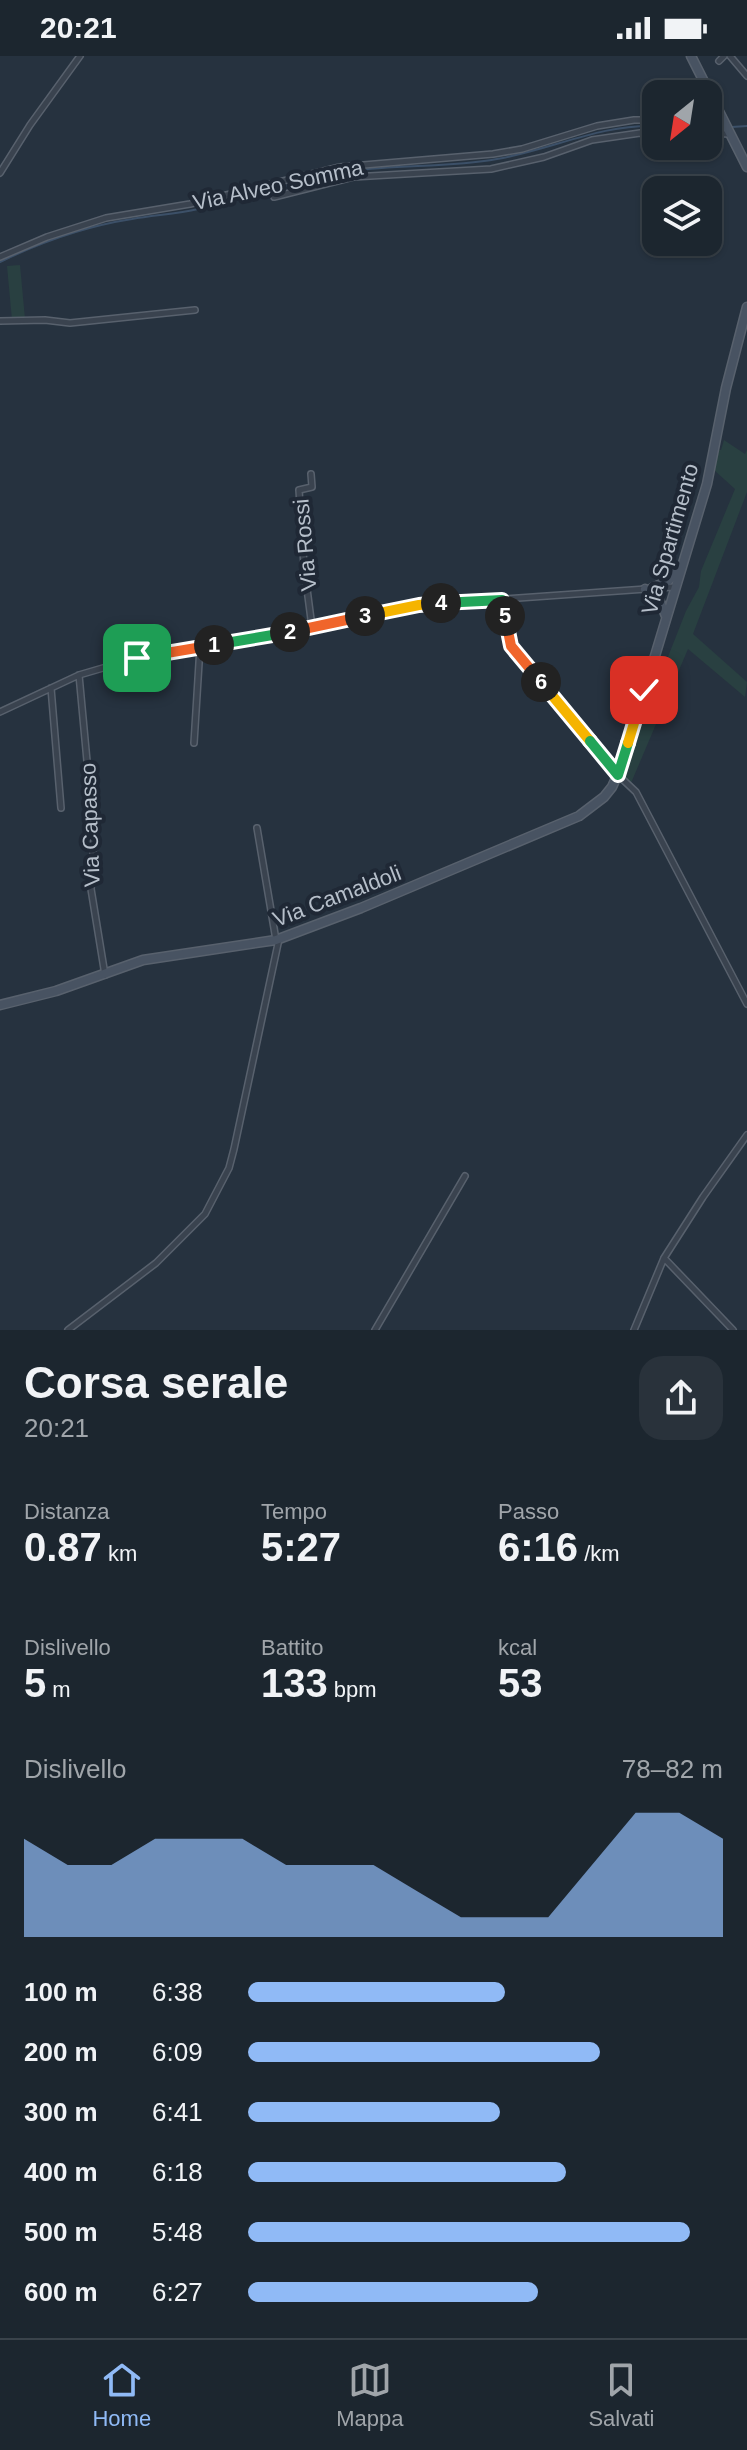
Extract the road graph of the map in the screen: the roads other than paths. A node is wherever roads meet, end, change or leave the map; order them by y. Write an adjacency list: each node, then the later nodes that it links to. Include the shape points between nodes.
1 (80, 56): 12 (street)
2 (691, 56): 8 (street)
3 (727, 56): 4 (street); 5 (street)
4 (719, 61)
5 (747, 76)
6 (642, 120): 14 (street, Via Alveo Somma, via 597,126 493,154 340,167 190,204 106,218)
7 (722, 126): 8 (street)
8 (728, 128): 9 (street); 11 (street)
9 (722, 130)
10 (642, 133): 13 (street, via 592,140 491,169 353,177)
11 (747, 167)
12 (0, 173)
13 (274, 197)
14 (0, 257)
15 (747, 307): 19 (street, Via Spartimento, via 707,484)
16 (195, 310): 17 (street, via 70,323)
17 (0, 321)
18 (311, 474): 24 (street, Via Rossi, via 312,487 299,490)
19 (680, 568): 20 (street, Via Spartimento); 21 (street, via 668,581)
20 (675, 587): 21 (street); 23 (street, Via Spartimento)
21 (649, 589): 22 (street); 23 (street)
22 (502, 600): 24 (street, via 419,605); 30 (street, via 511,646)
23 (666, 616): 30 (street, Via Spartimento)
24 (312, 627): 25 (street)
25 (200, 647): 26 (street); 29 (street)
26 (79, 675): 27 (street); 34 (street, Via Capasso, via 94,836 91,889)
27 (51, 688): 28 (street); 31 (street)
28 (0, 712)
29 (194, 743)
30 (617, 776): 33 (street, Via Camaldoli, via 604,797 579,816); 35 (street, via 647,810)
31 (61, 808)
32 (257, 828): 33 (street)
33 (278, 940): 34 (street, Via Camaldoli, via 143,960); 40 (street, via 234,1149 219,1191 205,1214 156,1263)
34 (105, 975): 36 (street, Via Camaldoli)
35 (747, 1004)
36 (0, 1005)
37 (747, 1135): 39 (street)
38 (465, 1176): 41 (street)
39 (664, 1258): 42 (street); 43 (street)
40 (68, 1330)
41 (375, 1330)
42 (634, 1330)
43 (733, 1330)

